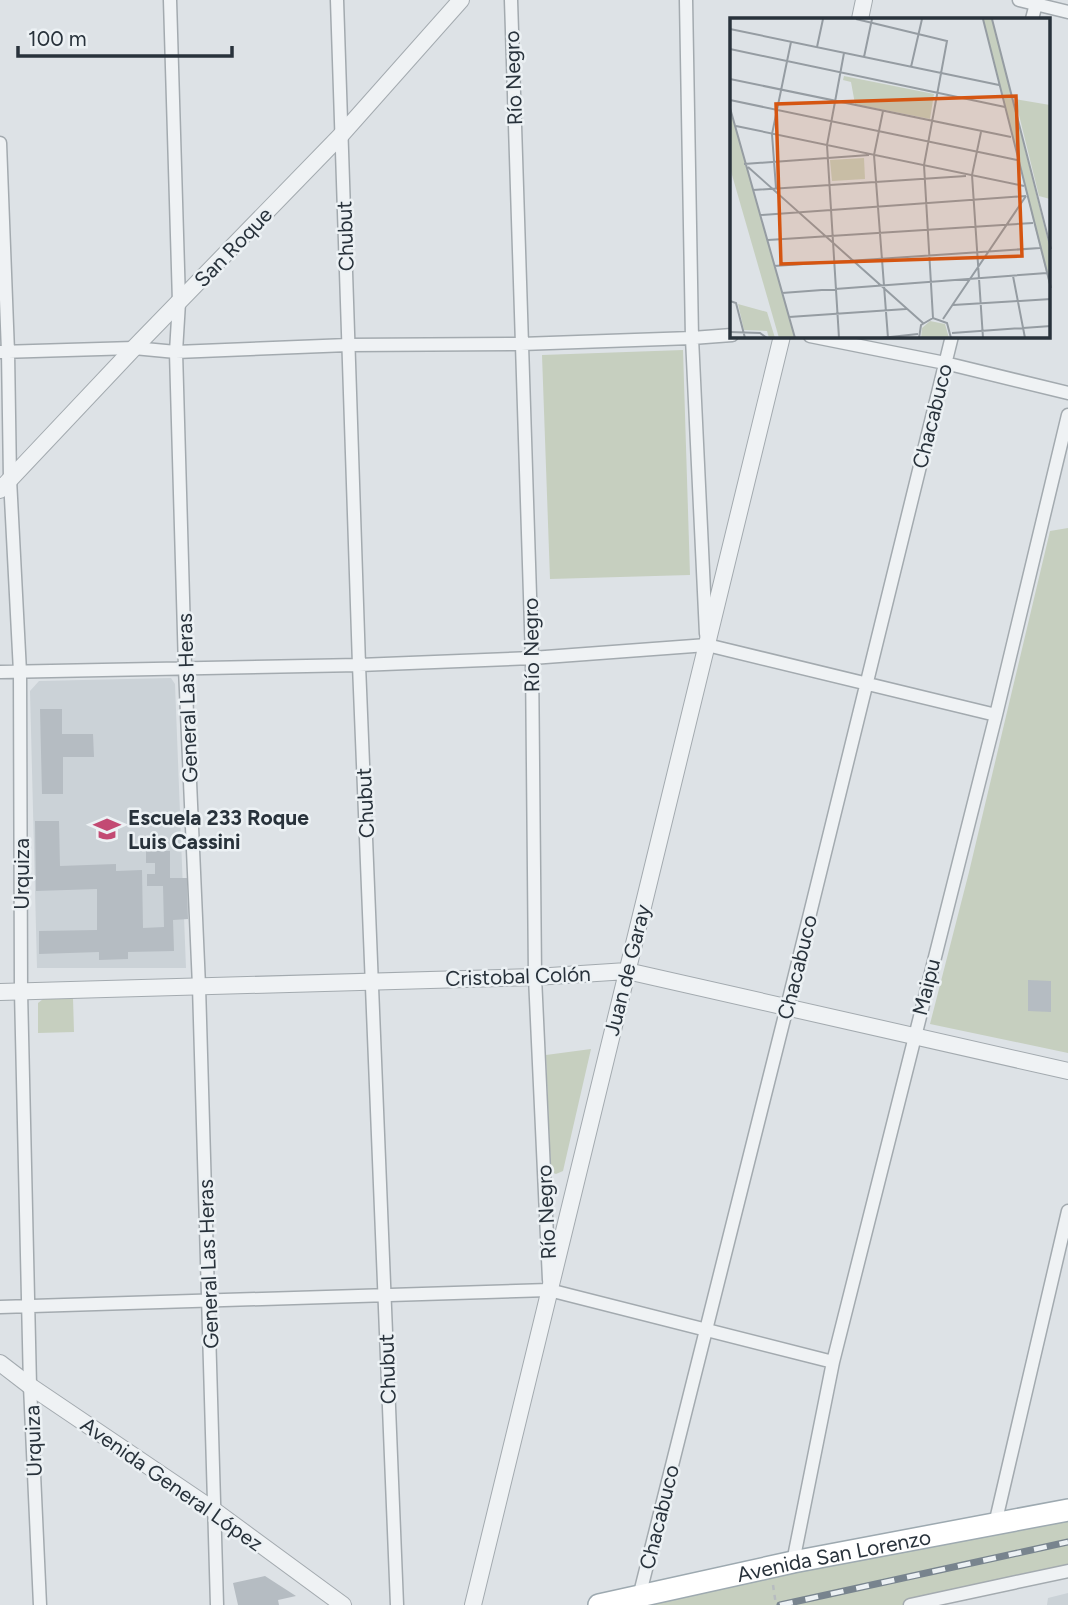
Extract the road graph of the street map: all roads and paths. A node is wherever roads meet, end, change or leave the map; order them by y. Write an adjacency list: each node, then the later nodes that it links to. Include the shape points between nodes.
1 (170, 0): 13 (street, General Las Heras)
2 (337, 0): 11 (street, Chubut)
3 (461, 0): 11 (street, San Roque)
4 (511, 0): 19 (street, Río Negro)
5 (686, 0): 15 (street)
6 (864, 0): 10 (street)
7 (1018, 0): 8 (street)
8 (1037, 2): 9 (street)
9 (1068, 12)
10 (860, 18)
11 (342, 134): 13 (street, San Roque); 20 (street, Chubut)
12 (0, 143): 22 (street, Urquiza)
13 (179, 302): 21 (street, San Roque); 23 (street, General Las Heras)
14 (730, 335): 15 (street)
15 (692, 338): 19 (street); 28 (street)
16 (782, 338): 28 (street, Juan de Garay)
17 (820, 338): 24 (street)
18 (951, 338): 24 (street, Chacabuco)
19 (521, 344): 20 (street); 29 (street, Río Negro)
20 (348, 345): 23 (street); 30 (street, Chubut)
21 (134, 348): 22 (street); 23 (street); 27 (street, San Roque)
22 (4, 352): 27 (street, Urquiza)
23 (176, 352): 31 (street, General Las Heras)
24 (945, 363): 25 (street); 34 (street, Chacabuco)
25 (1068, 393)
26 (1068, 415): 35 (street, Maipu)
27 (5, 484): 32 (street, Urquiza)
28 (707, 645): 29 (street); 34 (street); 36 (street, Juan de Garay)
29 (532, 658): 30 (street); 37 (street, Río Negro)
30 (359, 665): 31 (street); 38 (street, Chubut)
31 (185, 668): 32 (street); 39 (street, General Las Heras)
32 (20, 672): 33 (street); 40 (street, Urquiza)
33 (0, 673)
34 (867, 684): 35 (street); 42 (street, Chacabuco)
35 (996, 715): 43 (street, Maipu)
36 (627, 971): 37 (street, Cristobal Colón); 42 (street, Cristobal Colón); 46 (street, Juan de Garay)
37 (535, 977): 38 (street, Cristobal Colón); 46 (street, Río Negro)
38 (373, 981): 39 (street, Cristobal Colón); 47 (street, Chubut)
39 (199, 986): 40 (street, Cristobal Colón); 48 (street, General Las Heras)
40 (21, 991): 41 (street, Cristobal Colón); 49 (street, Urquiza)
41 (0, 992)
42 (787, 1007): 43 (street, Cristobal Colón); 51 (street, Chacabuco)
43 (914, 1036): 44 (street, Cristobal Colón); 52 (street, Maipu)
44 (1068, 1071)
45 (1068, 1211): 57 (street)
46 (549, 1290): 47 (street); 51 (street); 66 (street, Juan de Garay)
47 (384, 1294): 48 (street); 65 (street, Chubut)
48 (209, 1300): 49 (street); 56 (street, General Las Heras)
49 (29, 1306): 50 (street); 54 (street, Urquiza)
50 (0, 1307)
51 (705, 1329): 52 (street); 61 (street, Chacabuco)
52 (832, 1362): 58 (street, Maipu)
53 (0, 1363): 54 (street, Avenida General López)
54 (30, 1386): 56 (street, Avenida General López); 62 (street, Urquiza)
55 (1068, 1510): 57 (main road, Avenida San Lorenzo)
56 (215, 1511): 63 (street, General Las Heras); 64 (street, Avenida General López)
57 (995, 1524): 58 (main road, Avenida San Lorenzo)
58 (793, 1562): 59 (main road, Avenida San Lorenzo)
59 (771, 1567): 61 (main road, Avenida San Lorenzo); 68 (path)
60 (1068, 1571): 69 (street)
61 (639, 1597): 67 (main road, Avenida San Lorenzo)
62 (40, 1605)
63 (217, 1605)
64 (343, 1605)
65 (397, 1605)
66 (473, 1605)
67 (599, 1605)
68 (776, 1605)
69 (910, 1605)

